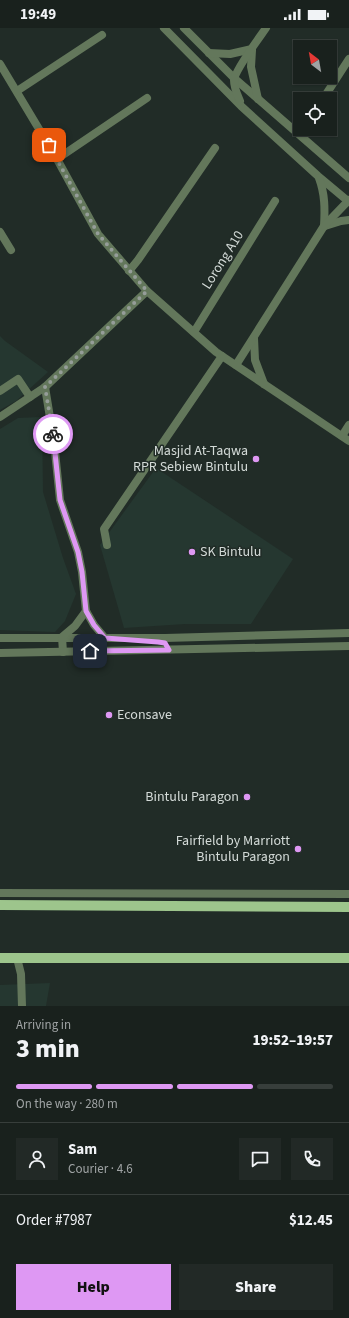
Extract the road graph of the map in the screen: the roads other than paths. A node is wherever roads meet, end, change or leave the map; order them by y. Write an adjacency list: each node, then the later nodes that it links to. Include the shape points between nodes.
1 (164, 28): 14 (street)
2 (184, 28): 6 (street)
3 (266, 28): 5 (street)
4 (102, 35): 10 (street)
5 (252, 49): 6 (street, via 230,54); 9 (street); 13 (street, via 251,67)
6 (210, 53): 9 (street)
7 (349, 59): 11 (street)
8 (0, 64): 10 (street)
9 (234, 78): 13 (street); 14 (street, via 235,91)
10 (17, 91): 16 (street)
11 (328, 92)
12 (147, 98): 16 (street)
13 (258, 99): 18 (street)
14 (241, 106): 17 (street)
15 (215, 148): 25 (street)
16 (57, 159): 25 (street, via 98,234)
17 (318, 176): 20 (street); 22 (street, via 325,204)
18 (349, 178)
19 (275, 201): 27 (street, Lorong A10)
20 (349, 201): 22 (street)
21 (349, 220): 22 (street)
22 (324, 226): 28 (street)
23 (0, 232): 24 (street)
24 (11, 250)
25 (129, 271): 26 (street)
26 (147, 291): 27 (street); 32 (street)
27 (194, 332): 29 (street)
28 (254, 338): 30 (street); 31 (street, via 255,360)
29 (222, 356): 30 (street); 39 (street, via 104,529)
30 (236, 365): 31 (street)
31 (264, 384): 37 (street)
32 (45, 387): 34 (street); 40 (street, via 60,500 78,552)
33 (0, 391): 34 (street, via 18,379)
34 (30, 397): 35 (street)
35 (0, 417)
36 (349, 425): 37 (street)
37 (342, 436): 38 (street)
38 (349, 441)
39 (107, 545)
40 (86, 611): 42 (street, via 75,626); 44 (street)
41 (349, 633): 44 (street)
42 (62, 637): 43 (street); 44 (street); 47 (street)
43 (0, 638)
44 (106, 638): 46 (street, via 165,643)
45 (349, 646): 46 (street)
46 (169, 650): 47 (street)
47 (63, 652): 48 (street)
48 (0, 653)
49 (0, 893): 50 (street)
50 (349, 894)
51 (0, 905): 52 (main road)
52 (349, 907)
53 (0, 958): 54 (main road)
54 (17, 958): 55 (main road); 56 (street, via 21,974)
55 (349, 958)
56 (22, 1006)

